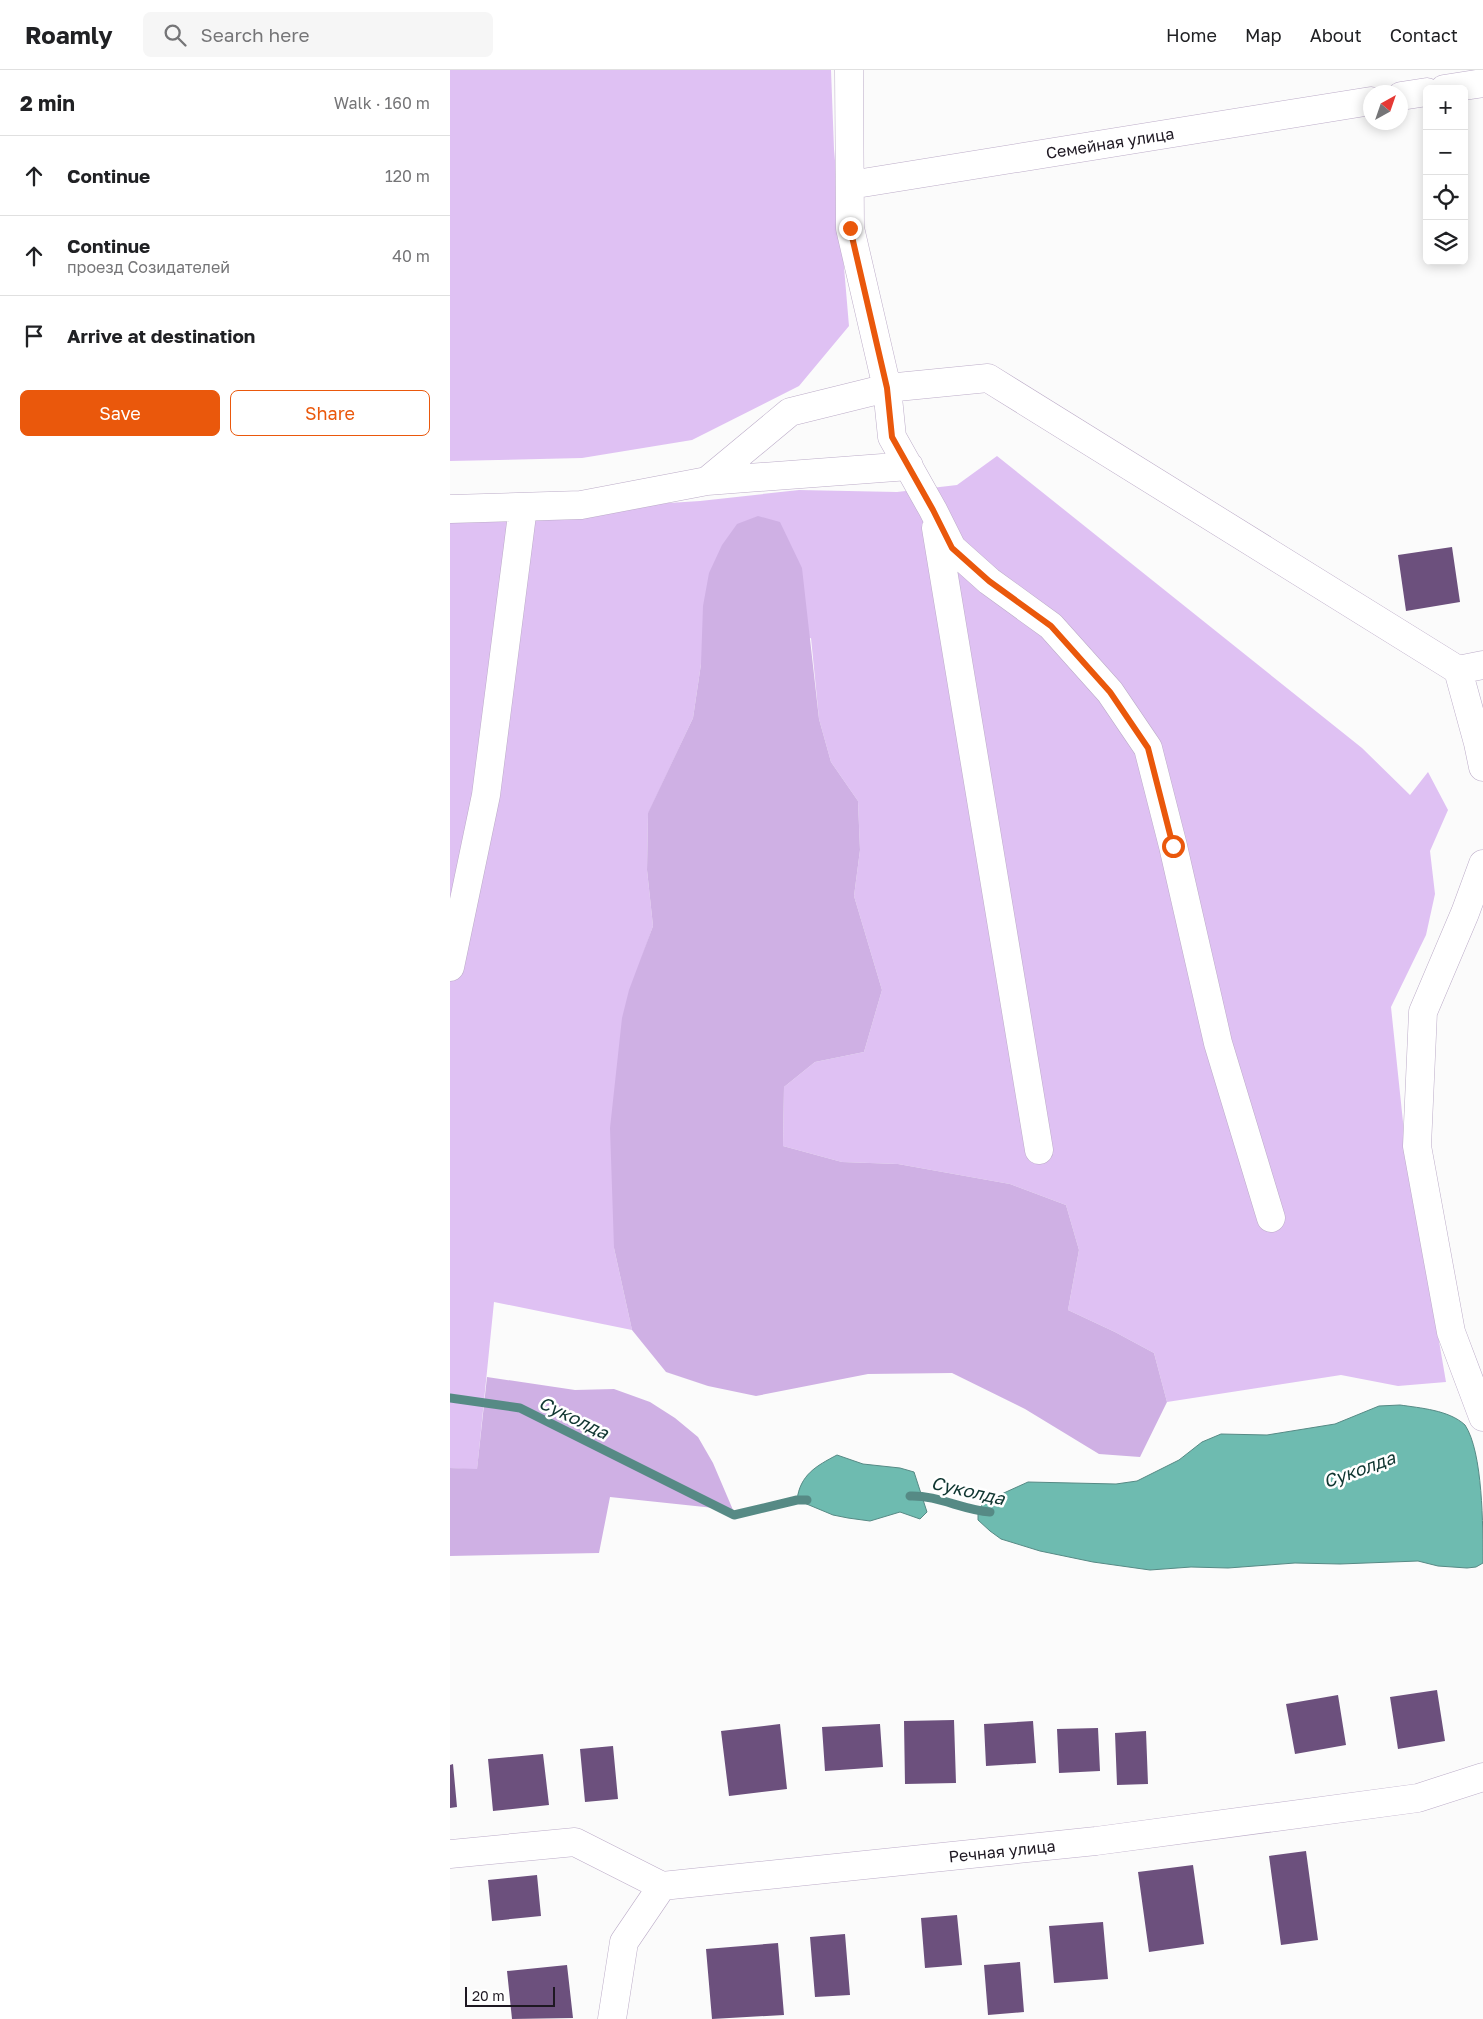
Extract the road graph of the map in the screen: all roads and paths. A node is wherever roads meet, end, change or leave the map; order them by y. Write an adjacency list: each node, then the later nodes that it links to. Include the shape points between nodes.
1 (849, 70): 7 (street)
2 (1483, 82): 3 (street)
3 (1466, 85)
4 (1423, 93): 5 (street)
5 (1408, 95)
6 (1363, 102): 7 (street, Семейная улица)
7 (850, 185): 8 (street, via 850,228)
8 (887, 388): 9 (street, via 892,437); 10 (street, via 790,412); 14 (street, via 988,378)
9 (909, 466): 10 (street); 13 (street)
10 (707, 480): 11 (street, via 581,505)
11 (523, 507): 12 (street); 18 (street, via 486,795)
12 (450, 509)
13 (933, 510): 19 (street); 20 (street, via 952,548 989,581 1051,626 1110,692 1148,748 1218,1043)
14 (1470, 668): 15 (street)
15 (1483, 767)
16 (1483, 864): 17 (street)
17 (1474, 916): 21 (street, via 1424,1012 1417,1146 1451,1332)
18 (450, 967)
19 (1039, 1150)
20 (1270, 1218)
21 (1483, 1416)
22 (1483, 1777): 24 (street, Речная улица, via 1418,1798 1096,1842)
23 (450, 1854): 24 (street, via 575,1842)
24 (662, 1886): 25 (street, via 624,1942)
25 (612, 2019)

